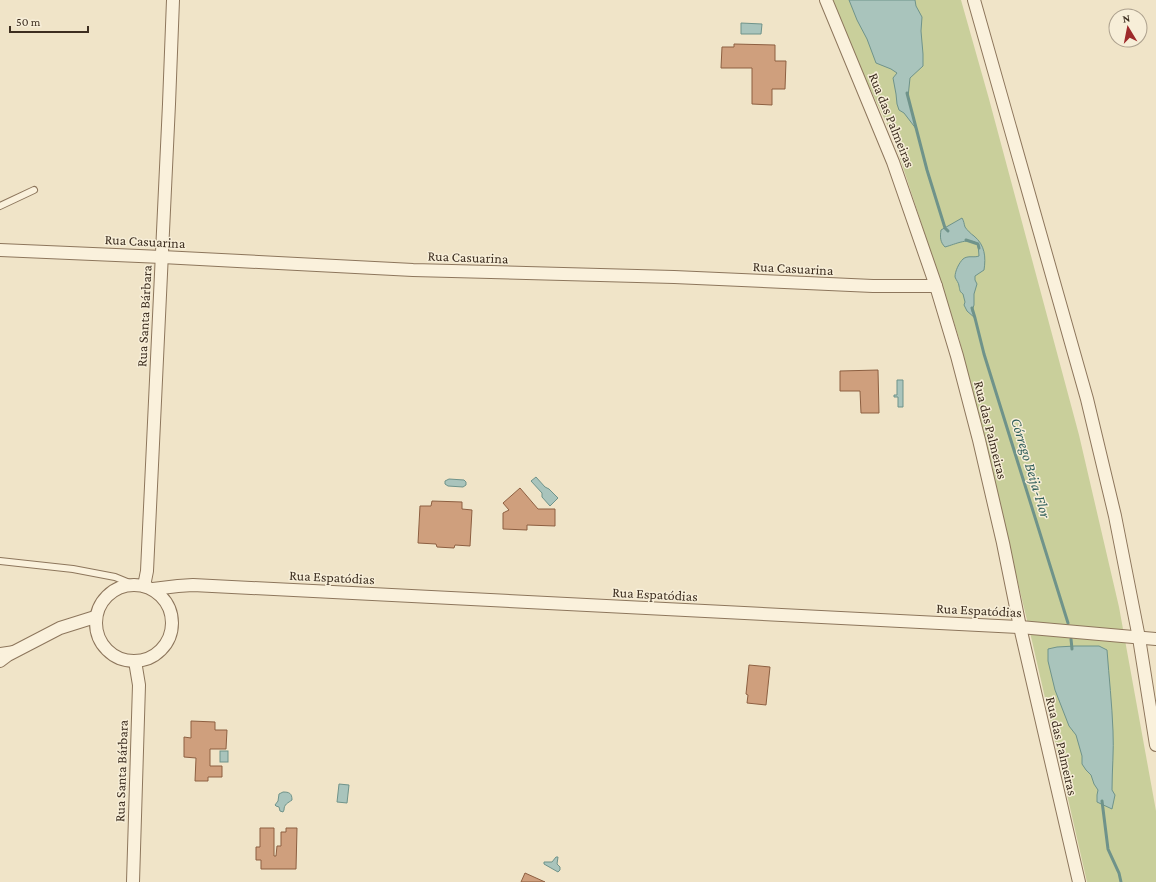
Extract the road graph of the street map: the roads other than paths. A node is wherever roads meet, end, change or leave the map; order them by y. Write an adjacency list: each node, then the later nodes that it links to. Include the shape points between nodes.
1 (173, 0): 7 (street, Rua Santa Bárbara)
2 (826, 0): 8 (street, Rua das Palmeiras, via 893,162)
3 (974, 0): 13 (street, via 1087,398 1115,516)
4 (34, 190): 5 (lane)
5 (0, 206)
6 (0, 250): 7 (street, Rua Casuarina)
7 (162, 257): 8 (street, Rua Casuarina, via 413,270); 10 (street, Rua Santa Bárbara, via 147,571)
8 (936, 286): 12 (street, Rua das Palmeiras, via 958,356 979,440)
9 (0, 561): 10 (lane, via 73,569 115,577)
10 (143, 586): 11 (street, via 121,587 110,592 102,601); 12 (street, Rua Espatódias, via 193,586); 18 (street, via 162,597 169,607 171,631 166,643 158,652)
11 (95, 617): 15 (street, via 60,628); 18 (street, via 98,635 104,646 112,654)
12 (1020, 627): 13 (street, Rua Espatódias); 21 (street, Rua das Palmeiras)
13 (1139, 638): 14 (street, Rua Espatódias); 19 (street)
14 (1156, 639)
15 (20, 649): 16 (lane); 17 (street)
16 (0, 650)
17 (0, 661)
18 (135, 661): 20 (street, Rua Santa Bárbara, via 139,685)
19 (1156, 745)
20 (133, 882)
21 (1079, 882)

